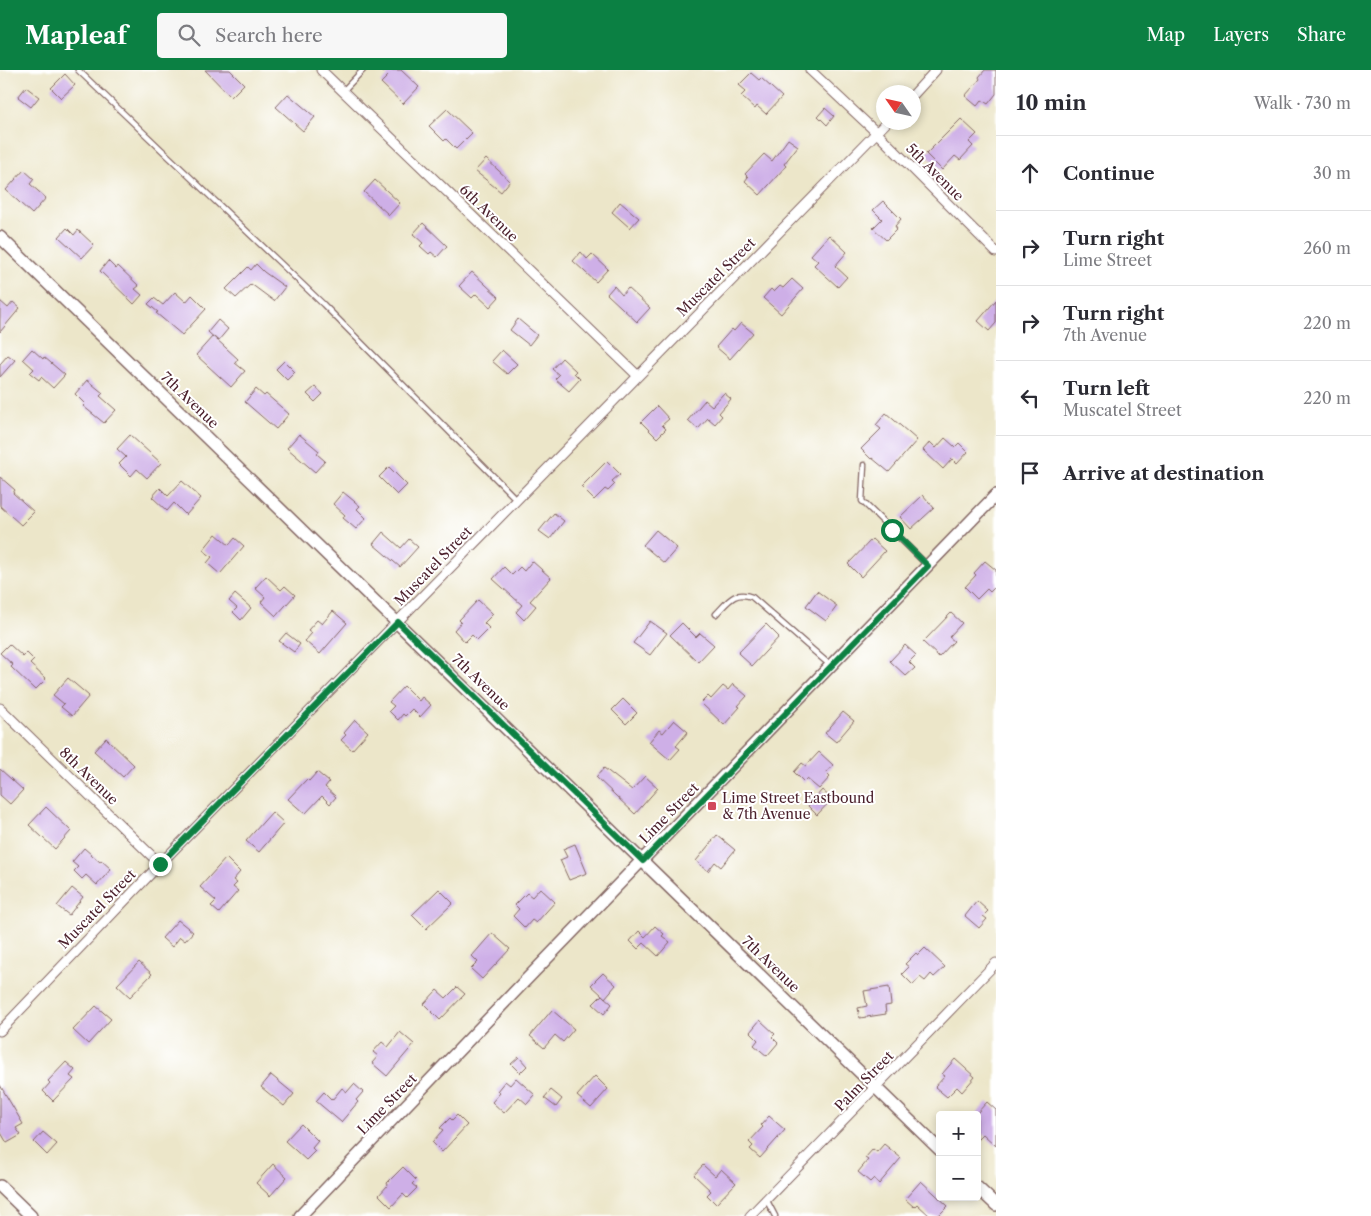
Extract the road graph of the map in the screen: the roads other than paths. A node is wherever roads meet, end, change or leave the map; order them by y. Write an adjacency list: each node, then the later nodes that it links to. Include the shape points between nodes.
1 (78, 70): 15 (lane, via 323,304)
2 (321, 70): 7 (street, 6th Avenue)
3 (363, 70): 7 (lane)
4 (810, 70): 9 (street, 5th Avenue)
5 (936, 70): 6 (street)
6 (921, 86)
7 (343, 91): 12 (street, 6th Avenue)
8 (880, 130): 9 (street, Muscatel Street)
9 (877, 133): 11 (street, 5th Avenue); 12 (street, Muscatel Street)
10 (0, 236): 18 (street, 7th Avenue)
11 (996, 252)
12 (638, 376): 15 (street, Muscatel Street)
13 (864, 465): 16 (lane, via 862,501)
14 (996, 495): 16 (street, Lime Street)
15 (517, 500): 18 (street, Muscatel Street)
16 (928, 566): 19 (street, Lime Street)
17 (716, 614): 19 (lane, via 737,595 752,597)
18 (398, 622): 21 (street, 7th Avenue); 22 (street, Muscatel Street)
19 (831, 666): 21 (street, Lime Street)
20 (0, 708): 22 (street, 8th Avenue)
21 (643, 861): 25 (street, 7th Avenue); 32 (street, Lime Street)
22 (160, 864): 24 (street, Muscatel Street)
23 (996, 964): 25 (street, Palm Street)
24 (0, 1031)
25 (876, 1088): 26 (street, 7th Avenue); 29 (street, Palm Street)
26 (936, 1146)
27 (0, 1186): 31 (street)
28 (981, 1191): 30 (street)
29 (766, 1199): 33 (street, Palm Street); 34 (lane)
30 (996, 1205)
31 (31, 1216)
32 (300, 1216)
33 (750, 1216)
34 (775, 1216)

